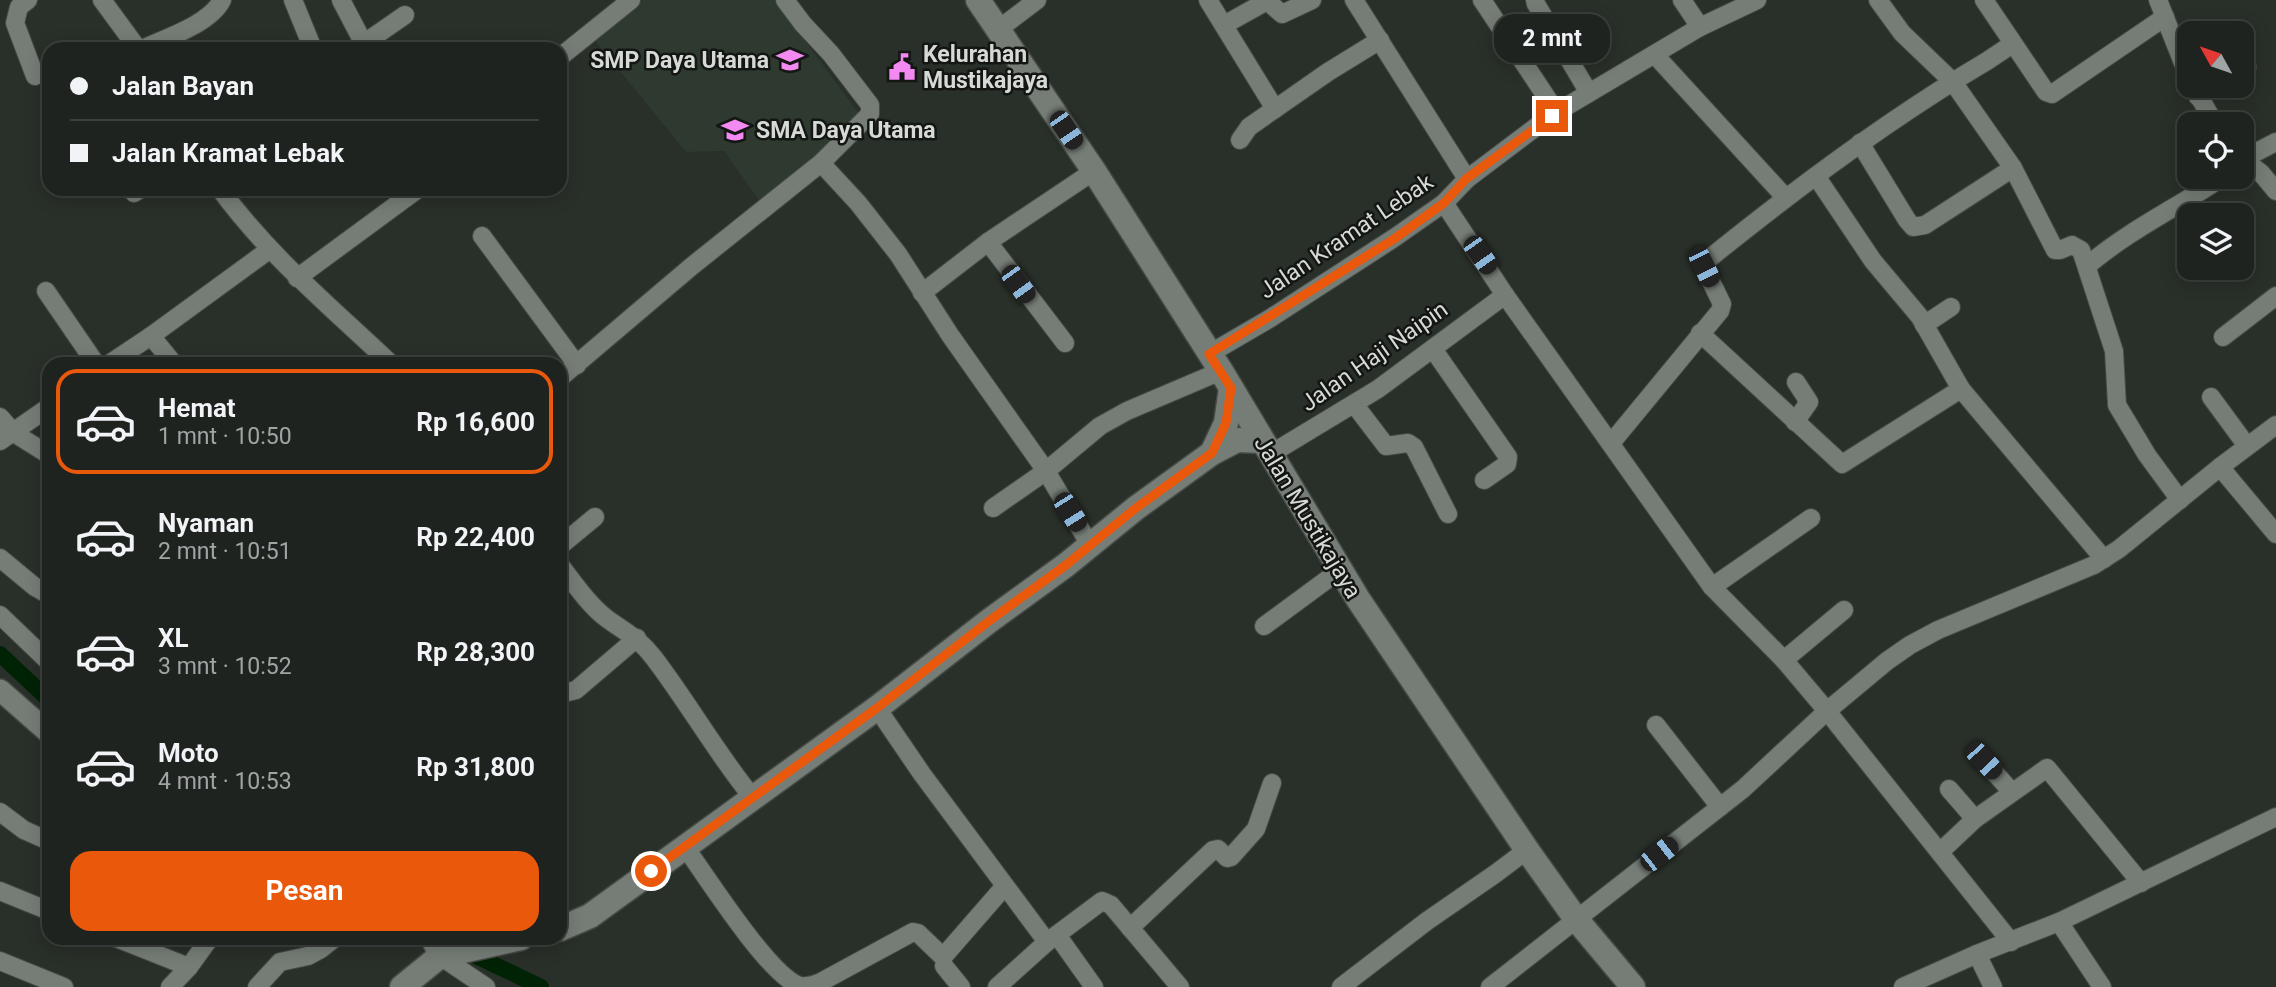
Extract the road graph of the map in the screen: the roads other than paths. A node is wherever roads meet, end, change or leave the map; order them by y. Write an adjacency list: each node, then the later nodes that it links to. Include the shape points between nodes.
1 (28, 0): 34 (street, via 19,7 15,23)
2 (102, 0): 26 (street)
3 (222, 0): 27 (street, via 209,16)
4 (293, 0): 28 (street)
5 (341, 0): 29 (street)
6 (631, 0): 32 (street)
7 (785, 0): 43 (street, via 871,109 866,120)
8 (978, 0): 23 (main road, Jalan Mustikajaya)
9 (1037, 0): 23 (street)
10 (1208, 0): 21 (street)
11 (1312, 0): 21 (street, via 1282,14 1267,1)
12 (1354, 0): 24 (street)
13 (1482, 0): 38 (street)
14 (1535, 0): 36 (street)
15 (1682, 0): 22 (street)
16 (1757, 0): 22 (street, Jalan Kramat Lebak)
17 (1878, 0): 35 (street, via 1902,33)
18 (1984, 0): 25 (street)
19 (2161, 8): 25 (street, via 2052,94 2046,92); 31 (street)
20 (405, 15): 30 (street)
21 (1224, 25): 37 (street)
22 (1700, 27): 33 (street, Jalan Kramat Lebak)
23 (999, 29): 46 (main road, Jalan Mustikajaya)
24 (1380, 40): 37 (street); 48 (street)
25 (2011, 40): 35 (street, via 2008,47)
26 (135, 42)
27 (155, 42)
28 (310, 42)
29 (358, 42)
30 (367, 42)
31 (2177, 48)
32 (567, 51)
33 (1654, 55): 36 (street, Jalan Kramat Lebak); 53 (street)
34 (36, 76)
35 (1953, 82): 41 (street); 44 (street)
36 (1590, 93): 38 (street, Jalan Kramat Lebak)
37 (1275, 109): 39 (street)
38 (1557, 113): 48 (street, Jalan Kramat Lebak)
39 (1240, 140)
40 (2276, 142): 42 (street)
41 (1860, 144): 44 (street, via 1913,227 1926,225); 47 (street)
42 (2254, 153)
43 (821, 163): 61 (street, via 872,220); 75 (street)
44 (2013, 168): 58 (street, via 2055,250 2077,247)
45 (2254, 168): 50 (street)
46 (1094, 171): 56 (street); 76 (main road, Jalan Mustikajaya)
47 (1816, 176): 53 (street); 65 (street, via 1873,261)
48 (1466, 179): 54 (street, Jalan Kramat Lebak)
49 (2206, 189): 58 (street, via 2128,234)
50 (2276, 191)
51 (225, 196): 57 (street)
52 (396, 196): 59 (street)
53 (1785, 197): 66 (street, via 1705,262 1722,304)
54 (1444, 203): 62 (street); 76 (street, Jalan Kramat Lebak)
55 (482, 236): 75 (street)
56 (988, 242): 61 (street); 69 (street)
57 (270, 250): 59 (street); 67 (street)
58 (2088, 266): 95 (street, via 2114,351 2117,405)
59 (297, 278): 74 (street)
60 (46, 292): 71 (street)
61 (922, 293): 93 (street)
62 (1505, 295): 70 (street, Jalan Haji Naipin); 87 (street)
63 (2276, 296): 68 (street)
64 (1951, 307): 65 (street)
65 (1924, 325): 79 (street)
66 (1700, 333): 84 (street); 87 (street)
67 (151, 336): 72 (street); 73 (street)
68 (2222, 337)
69 (1065, 343)
70 (1433, 349): 81 (street, Jalan Haji Naipin); 94 (street, via 1508,457 1507,464)
71 (91, 357)
72 (120, 357)
73 (168, 357)
74 (383, 357)
75 (576, 365): 77 (street)
76 (1220, 371): 89 (main road, Jalan Mustikajaya); 91 (main road, via 1226,423); 93 (street, Jalan Kramat Lebak, via 1100,426)
77 (567, 372)
78 (1796, 382): 84 (street, via 1809,402)
79 (1961, 389): 84 (street, via 1842,464); 104 (street)
80 (2211, 397): 88 (street)
81 (1354, 404): 89 (street, Jalan Haji Naipin); 97 (street, via 1386,446 1408,443 1414,447)
82 (42, 412): 86 (street)
83 (0, 417): 86 (street)
84 (1795, 422)
85 (2276, 425): 88 (street)
86 (7, 437): 90 (street)
87 (1612, 442): 107 (street)
88 (2247, 446): 92 (street)
89 (1265, 448): 91 (main road, via 1237,440); 105 (main road, Jalan Mustikajaya)
90 (42, 452)
91 (1212, 453): 102 (main road)
92 (2220, 467): 95 (street); 100 (street)
93 (1046, 471): 96 (street, Jalan Kramat Lebak); 102 (street)
94 (1484, 480)
95 (2180, 500): 104 (street)
96 (993, 508)
97 (1448, 514)
98 (595, 517): 101 (street)
99 (1811, 518): 107 (street)
100 (2276, 534)
101 (567, 540)
102 (1090, 545): 117 (main road)
103 (0, 558): 108 (street)
104 (2104, 559): 118 (street, via 1910,645)
105 (1340, 570): 111 (street); 132 (main road, Jalan Mustikajaya)
106 (567, 574): 112 (street, via 593,606)
107 (1713, 587): 114 (street)
108 (42, 591)
109 (1844, 610): 114 (street)
110 (0, 615): 113 (street)
111 (1264, 626)
112 (637, 638): 116 (street, via 576,690); 125 (street)
113 (42, 655)
114 (1784, 660): 118 (street)
115 (0, 690): 120 (street)
116 (567, 692)
117 (877, 708): 125 (main road); 135 (street)
118 (1827, 711): 126 (street); 133 (street)
119 (1656, 725): 126 (street)
120 (42, 727)
121 (1984, 761): 124 (street)
122 (1272, 783): 141 (street, via 1256,830 1231,856 1227,859 1213,850)
123 (1949, 789): 128 (street)
124 (2012, 792): 128 (street); 134 (street, via 2048,769)
125 (752, 798): 131 (main road)
126 (1720, 807): 138 (street)
127 (2276, 817): 134 (street)
128 (1975, 819): 133 (street)
129 (4, 823): 130 (street)
130 (42, 838)
131 (685, 847): 135 (street, via 755,945 780,973 801,986 821,982 913,932 943,957); 140 (main road, via 590,916)
132 (1527, 850): 138 (main road, Jalan Mustikajaya); 163 (street)
133 (1941, 850): 143 (street)
134 (2141, 883): 139 (street)
135 (1004, 887): 142 (street)
136 (0, 891): 137 (street)
137 (42, 908)
138 (1576, 919): 164 (street); 165 (main road, Jalan Mustikajaya)
139 (2059, 922): 143 (street); 168 (street)
140 (567, 926)
141 (1130, 928): 142 (street, via 1102,901); 162 (street)
142 (1052, 938): 153 (street); 161 (street)
143 (2011, 942): 149 (street)
144 (133, 945): 152 (street)
145 (205, 945): 152 (street)
146 (326, 945): 156 (street, via 308,956 280,962)
147 (465, 945): 148 (main road)
148 (444, 948): 157 (main road); 158 (street)
149 (1977, 954): 166 (street); 167 (street)
150 (0, 961): 154 (street)
151 (944, 966): 159 (street)
152 (188, 967): 155 (street)
153 (1015, 980): 160 (street)
154 (62, 987)
155 (170, 987)
156 (257, 987)
157 (402, 987)
158 (486, 987)
159 (961, 987)
160 (997, 987)
161 (1094, 987)
162 (1180, 987)
163 (1341, 987)
164 (1490, 987)
165 (1633, 987)
166 (1903, 987)
167 (1993, 987)
168 (2102, 987)

